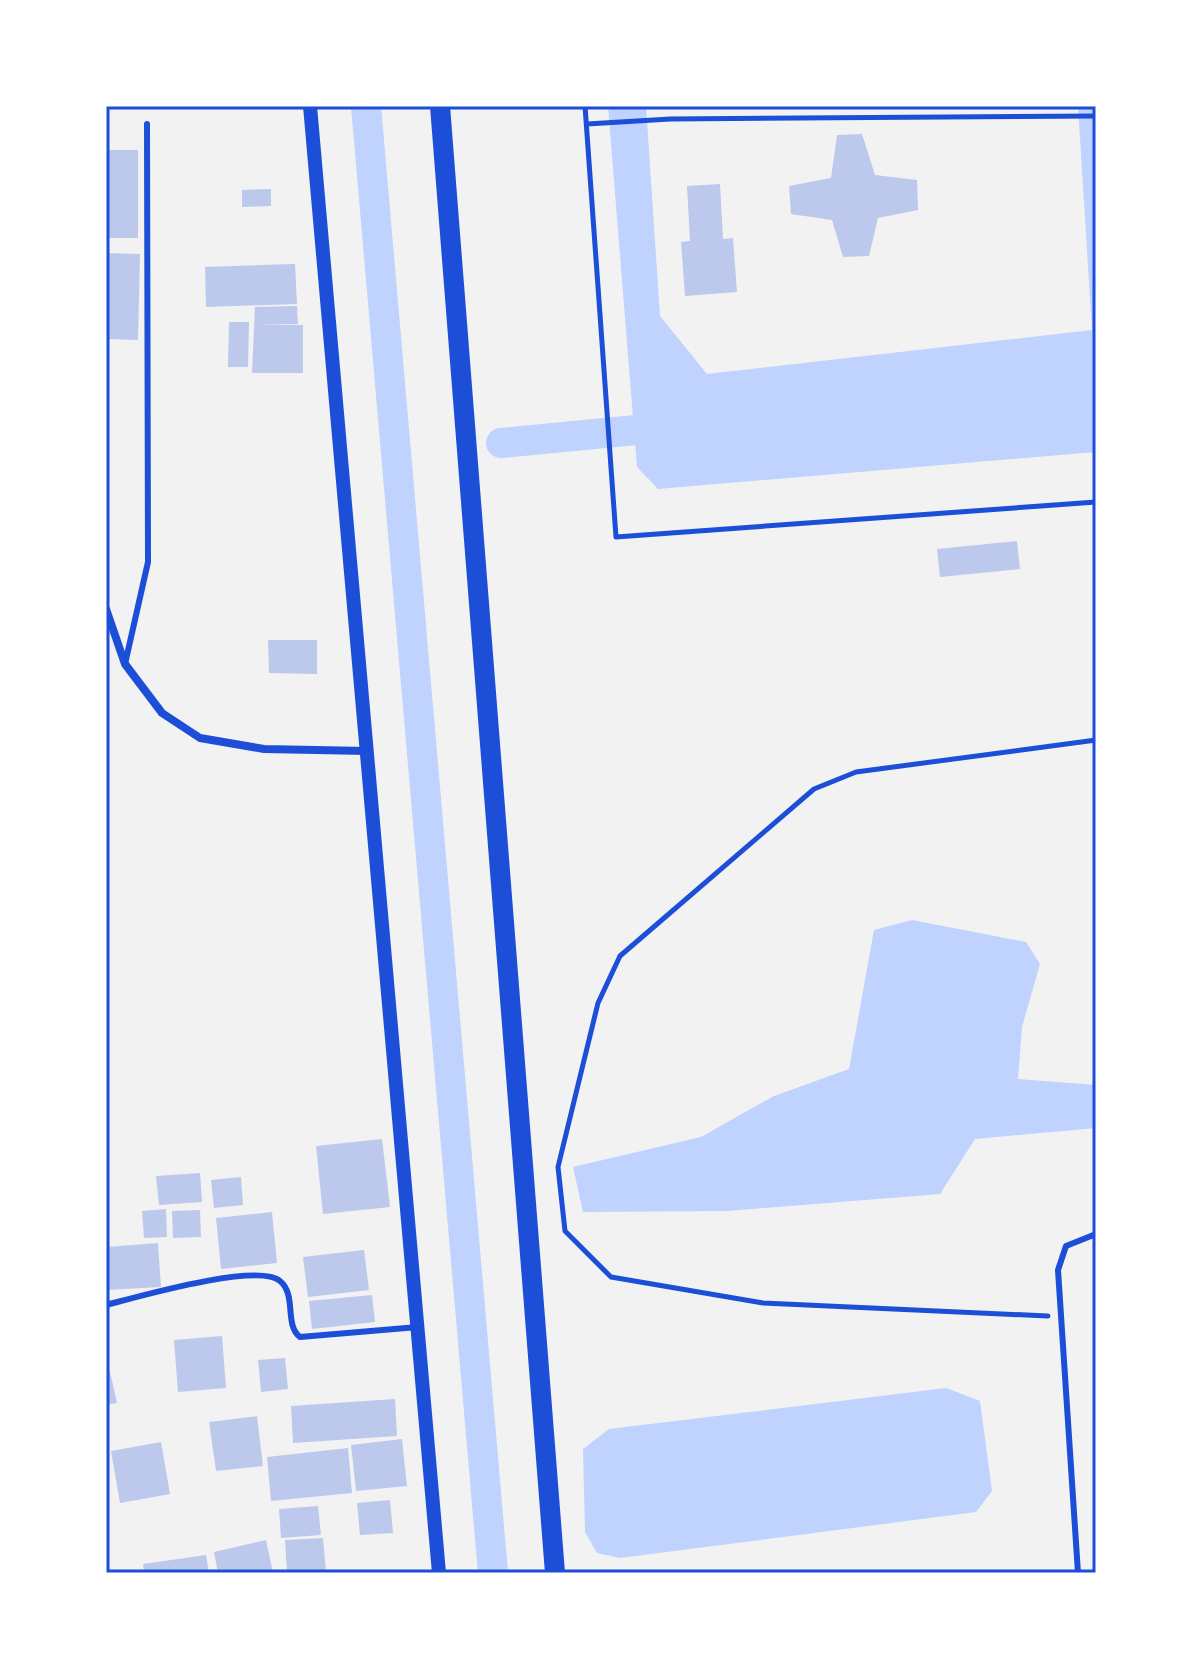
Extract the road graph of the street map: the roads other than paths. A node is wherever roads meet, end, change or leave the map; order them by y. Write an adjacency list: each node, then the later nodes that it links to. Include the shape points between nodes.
1 (310, 106): 6 (street)
2 (440, 106): 11 (main road)
3 (147, 124): 5 (lane, via 148,562)
4 (106, 609): 5 (street)
5 (125, 664): 6 (street, via 162,713 200,738 264,749)
6 (367, 751): 9 (street)
7 (1096, 1234): 12 (lane, via 1066,1246 1058,1270)
8 (106, 1305): 9 (lane, via 206,1281 264,1276 278,1278 286,1287 293,1329 300,1337)
9 (418, 1327): 10 (street)
10 (439, 1573)
11 (555, 1573)
12 (1078, 1573)

